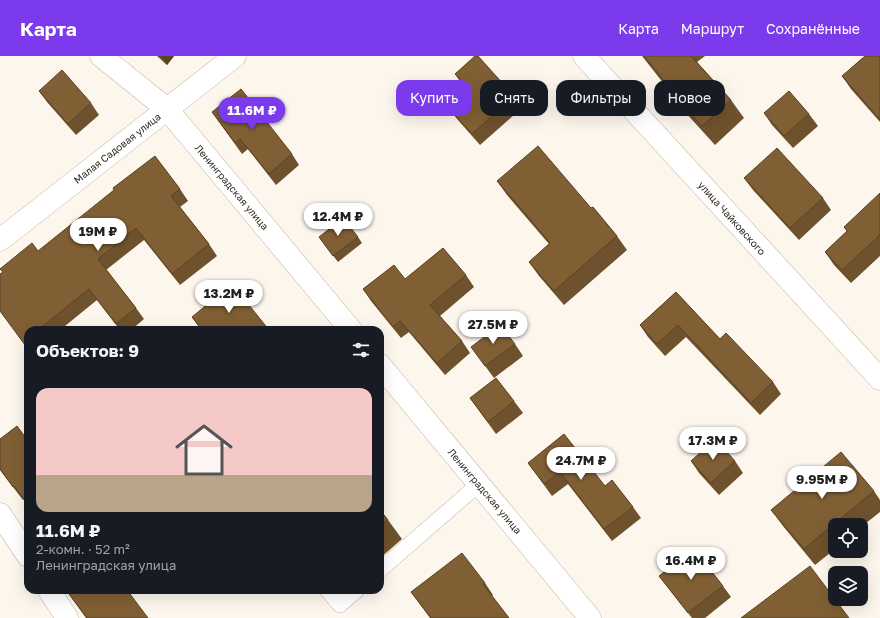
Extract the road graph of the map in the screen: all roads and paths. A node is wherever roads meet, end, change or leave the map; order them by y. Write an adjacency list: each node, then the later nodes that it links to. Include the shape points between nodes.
1 (101, 56): 4 (street, Ленинградская улица)
2 (235, 56): 4 (street, Малая Садовая улица)
3 (584, 56): 8 (street, улица Чайковского)
4 (167, 109): 5 (street, Малая Садовая улица); 6 (street, Ленинградская улица)
5 (0, 240)
6 (348, 326)
7 (384, 370): 9 (street, Ленинградская улица)
8 (880, 379)
9 (479, 484): 12 (lane); 17 (street, Ленинградская улица)
10 (0, 514): 11 (street)
11 (24, 550)
12 (384, 567)
13 (52, 594): 16 (street)
14 (330, 594): 15 (lane, via 340,605)
15 (352, 594)
16 (67, 618)
17 (590, 618)

